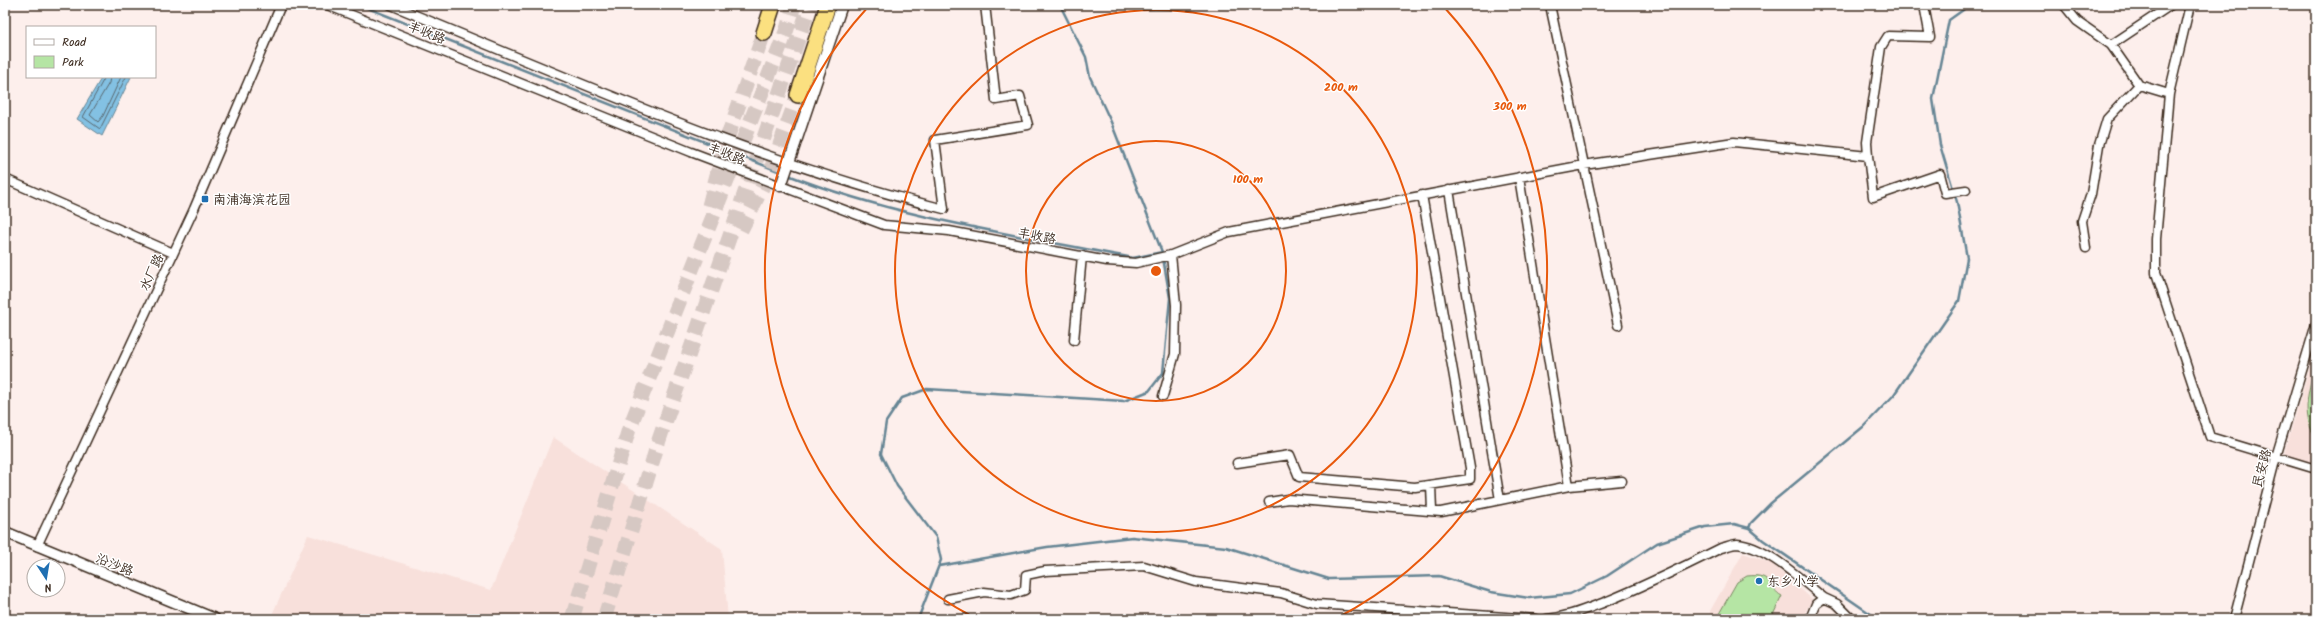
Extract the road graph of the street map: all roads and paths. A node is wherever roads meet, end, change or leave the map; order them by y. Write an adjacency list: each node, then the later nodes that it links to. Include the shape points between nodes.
1 (281, 5): 27 (street, 水厂路)
2 (327, 5): 22 (street, 丰收路)
3 (391, 5): 7 (street, via 670,119 876,192 944,208 935,140 1028,125 1020,96 996,100)
4 (773, 5): 13 (highway)
5 (828, 5): 17 (highway)
6 (842, 5): 22 (street)
7 (985, 5)
8 (1550, 5): 19 (street)
9 (1924, 5): 18 (street, via 1930,37 1888,36 1881,48 1867,142)
10 (2064, 5): 14 (street, via 2078,21)
11 (2171, 5): 14 (street)
12 (2190, 5): 16 (street)
13 (764, 33)
14 (2110, 44): 15 (street)
15 (2139, 85): 16 (street); 26 (street, via 2107,119 2099,145 2091,194 2082,221)
16 (2169, 94): 34 (street, via 2156,239 2156,273 2210,437)
17 (798, 95)
18 (1868, 156): 19 (street, 丰收路, via 1734,142); 24 (street, via 1873,197 1940,174 1944,193)
19 (1584, 165): 20 (street, 丰收路); 31 (street)
20 (1519, 177): 23 (street, 丰收路); 39 (street)
21 (5, 179): 27 (street)
22 (781, 186): 29 (street, 丰收路, via 884,225 949,231)
23 (1449, 190): 25 (street, 丰收路); 40 (street)
24 (1966, 190)
25 (1422, 195): 28 (street, 丰收路, via 1229,232); 38 (street, via 1470,468 1470,479)
26 (2086, 248)
27 (173, 253): 44 (street, 水厂路)
28 (1171, 255): 29 (street, 丰收路, via 1136,263); 33 (street, via 1176,305 1175,354)
29 (1082, 256): 32 (street)
30 (2316, 324): 34 (street, 民安路)
31 (1618, 325)
32 (1074, 340)
33 (1163, 396)
34 (2276, 457): 36 (street); 52 (street, 民安路)
35 (1237, 463): 38 (street, via 1290,455 1300,477 1415,487)
36 (2316, 469)
37 (1622, 481): 39 (street)
38 (1430, 485): 42 (street)
39 (1569, 486): 40 (street)
40 (1500, 500): 42 (street, via 1441,512)
41 (1269, 502): 42 (street, via 1288,500)
42 (1432, 511)
43 (5, 532): 44 (street, 沿沙路)
44 (37, 546): 47 (street, 沿沙路)
45 (1824, 598): 49 (street, via 1771,558 1752,547 1735,544 1576,613); 50 (street, via 1816,604); 51 (street, via 1837,604)
46 (948, 599): 48 (street, via 984,592 1011,595 1025,590 1026,575 1045,571 1144,566 1196,582 1281,593 1317,604)
47 (216, 619)
48 (1536, 619)
49 (1547, 619)
50 (1810, 619)
51 (1852, 619)
52 (2234, 619)

